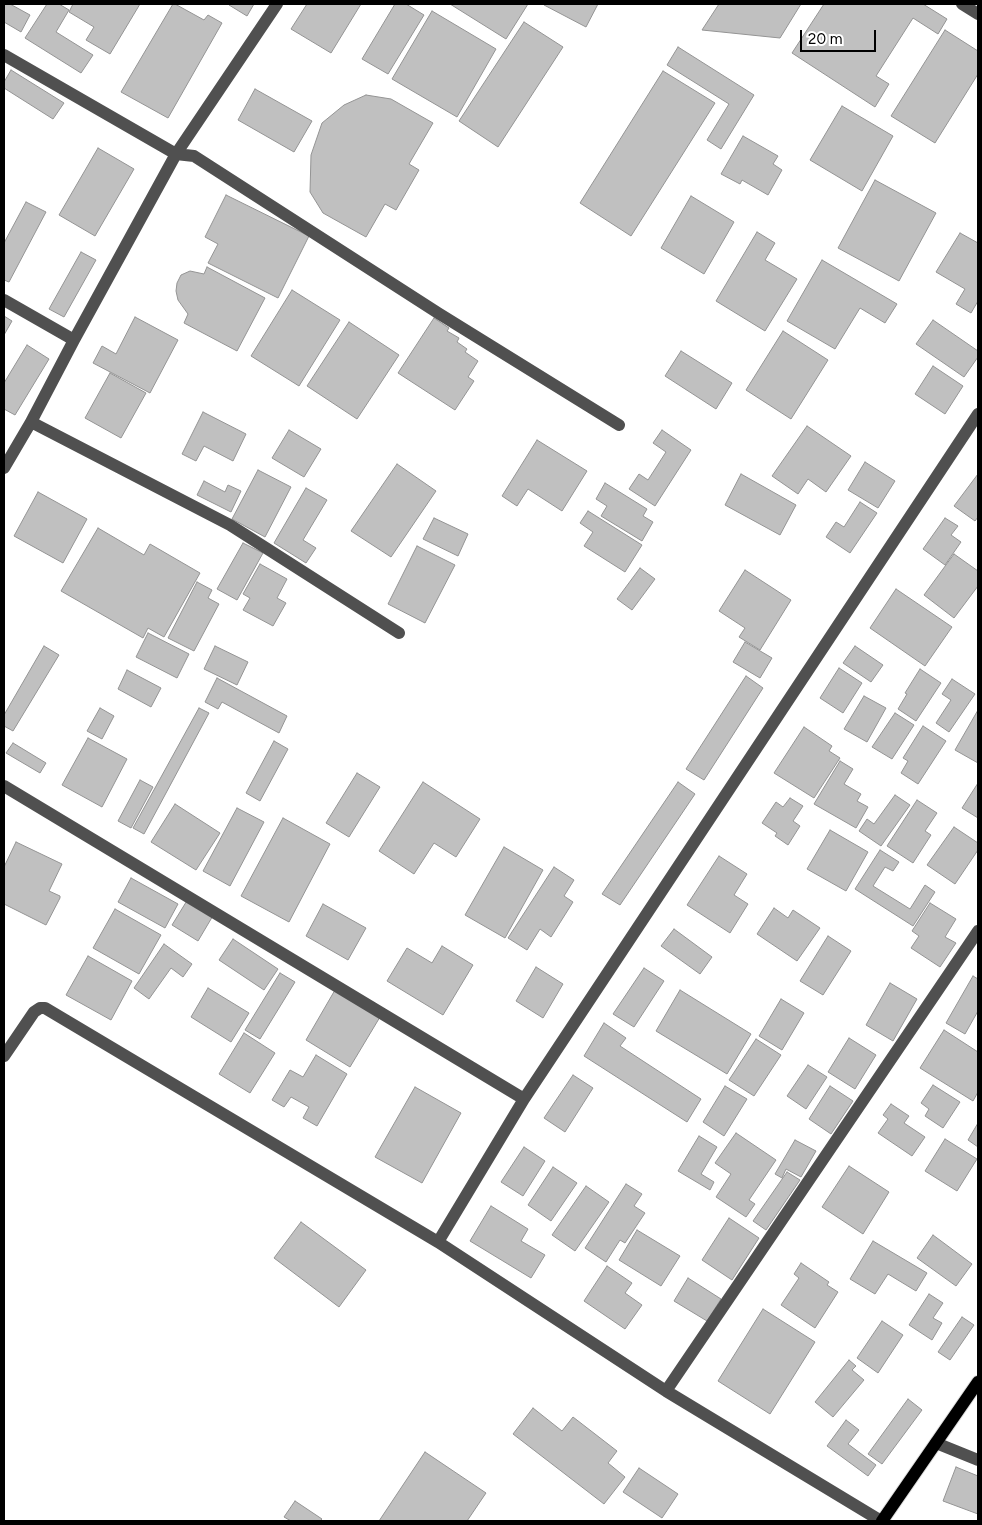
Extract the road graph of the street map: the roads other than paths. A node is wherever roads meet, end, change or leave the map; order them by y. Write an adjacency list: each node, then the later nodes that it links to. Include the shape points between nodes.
1 (277, 4): 5 (street)
2 (962, 4): 3 (street)
3 (978, 14)
4 (4, 55): 5 (street)
5 (176, 154): 7 (street); 10 (street, via 194,156)
6 (4, 300): 7 (street)
7 (74, 340): 9 (street)
8 (978, 414): 16 (street)
9 (31, 422): 11 (street); 12 (street, via 230,525)
10 (619, 425)
11 (4, 468)
12 (399, 633)
13 (4, 786): 16 (street)
14 (978, 931): 19 (street)
15 (4, 1056): 17 (street, via 34,1012 45,1008)
16 (524, 1099): 17 (street)
17 (438, 1242): 19 (street)
18 (978, 1382): 20 (main road)
19 (666, 1390): 22 (street)
20 (936, 1444): 21 (street); 22 (main road)
21 (978, 1460)
22 (881, 1521)

